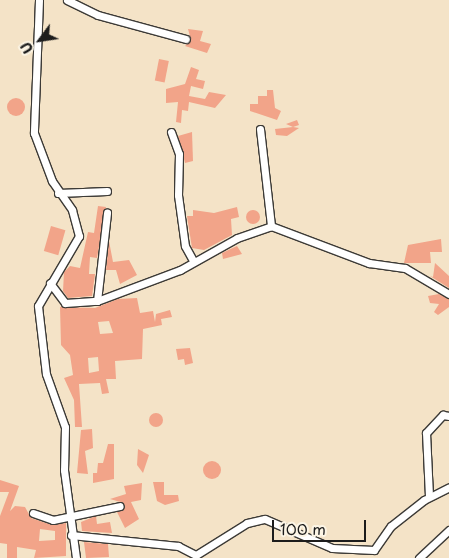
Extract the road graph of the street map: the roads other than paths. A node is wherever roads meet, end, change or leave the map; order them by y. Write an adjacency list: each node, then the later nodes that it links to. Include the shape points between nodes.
1 (39, 0): 7 (street, via 33,119 41,154)
2 (67, 0): 3 (street, via 98,15)
3 (186, 39)
4 (260, 129): 9 (street)
5 (171, 132): 10 (street, via 179,154 178,195 185,246)
6 (107, 191): 7 (street)
7 (58, 193): 11 (street, via 72,210 79,236)
8 (107, 213): 13 (street)
9 (271, 226): 10 (street, via 237,238); 12 (street, via 369,263 405,268)
10 (194, 262): 13 (street)
11 (50, 283): 13 (street, via 65,303); 19 (street, via 38,306 39,338 65,427)
12 (449, 294)
13 (97, 301)
14 (444, 416): 16 (street, via 426,436)
15 (449, 488): 16 (street)
16 (429, 496): 22 (street, via 391,526 377,549)
17 (120, 506): 19 (street)
18 (33, 513): 19 (street, via 53,520)
19 (70, 516): 21 (street)
20 (449, 530): 24 (street)
21 (72, 535): 22 (street, via 178,546 196,555 247,523 265,519); 23 (street)
22 (344, 554)
23 (76, 558)
24 (419, 558)

